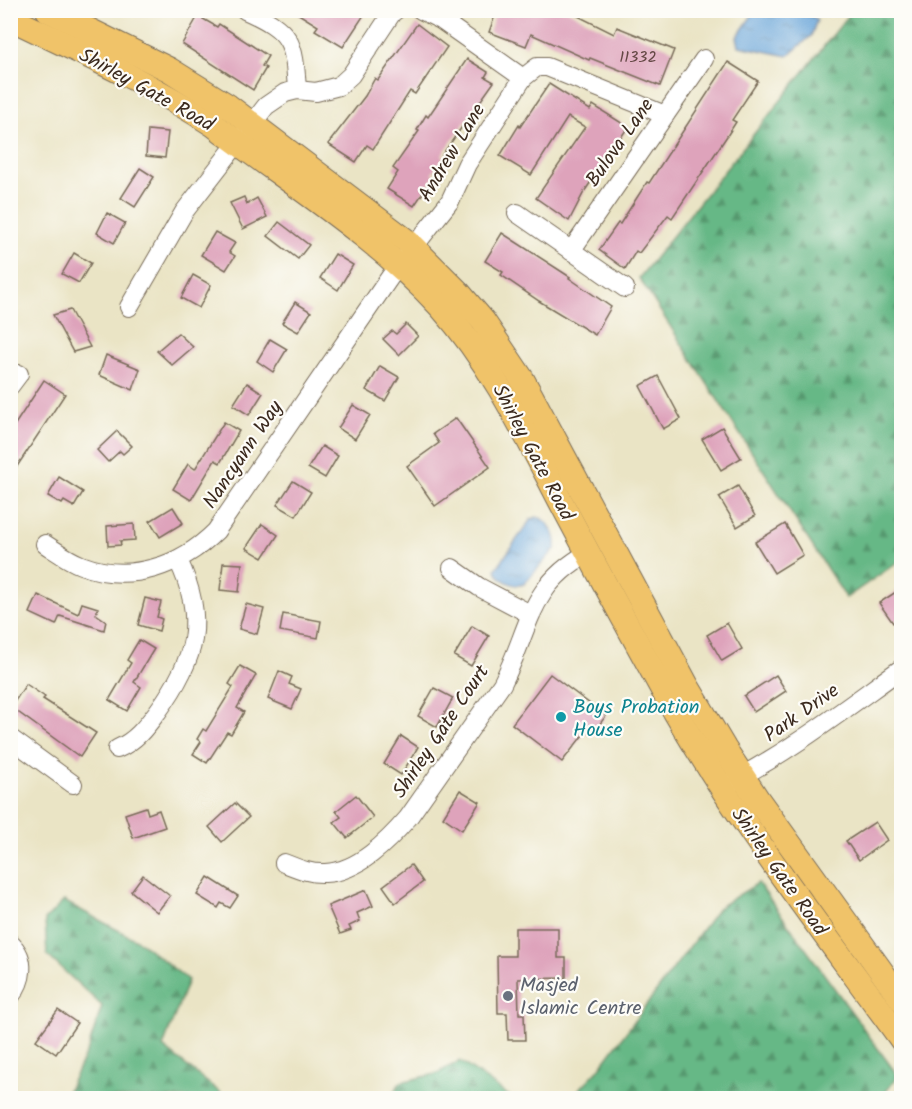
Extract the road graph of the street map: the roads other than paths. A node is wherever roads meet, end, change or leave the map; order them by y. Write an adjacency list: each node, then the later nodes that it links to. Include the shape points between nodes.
1 (48, 10): 10 (main road, Shirley Gate Road, via 170,70)
2 (245, 10): 8 (street, via 280,28 291,42)
3 (421, 10): 7 (street)
4 (392, 11): 8 (street, via 351,75 339,86 316,92)
5 (10, 18): 11 (main road, Shirley Gate Road, via 149,86)
6 (704, 59): 9 (street, Bulova Lane)
7 (523, 78): 9 (street, via 537,68 547,67); 14 (street, Andrew Lane, via 467,164 450,201)
8 (297, 90): 10 (street, via 276,98)
9 (665, 115): 13 (street, Bulova Lane)
10 (251, 123): 11 (street); 14 (main road, Shirley Gate Road)
11 (236, 142): 14 (main road, Shirley Gate Road, via 374,245); 16 (street, via 184,212)
12 (517, 213): 13 (street)
13 (571, 251): 15 (street)
14 (406, 256): 18 (main road, Shirley Gate Road, via 485,365); 19 (street, Nancyann Way, via 216,531); 25 (main road, Shirley Gate Road, via 459,293 522,379 687,686)
15 (625, 288)
16 (129, 308)
17 (45, 544): 19 (street, Nancyann Way, via 77,563 113,572 142,571)
18 (588, 553): 21 (street, Shirley Gate Court, via 554,576); 25 (main road, Shirley Gate Road, via 667,698)
19 (178, 560): 24 (street, via 193,601 194,640 188,661 141,734)
20 (452, 568): 21 (street)
21 (530, 614): 27 (street, Shirley Gate Court, via 502,684 392,836 362,860 335,872 313,873)
22 (902, 668): 25 (street, Park Drive, via 808,736)
23 (10, 738): 26 (street)
24 (117, 748)
25 (732, 782): 30 (main road, Shirley Gate Road); 31 (main road, Shirley Gate Road, via 805,907)
26 (73, 784)
27 (284, 863)
28 (10, 943): 29 (street, via 22,967)
29 (10, 997)
30 (902, 1000)
31 (902, 1040)

